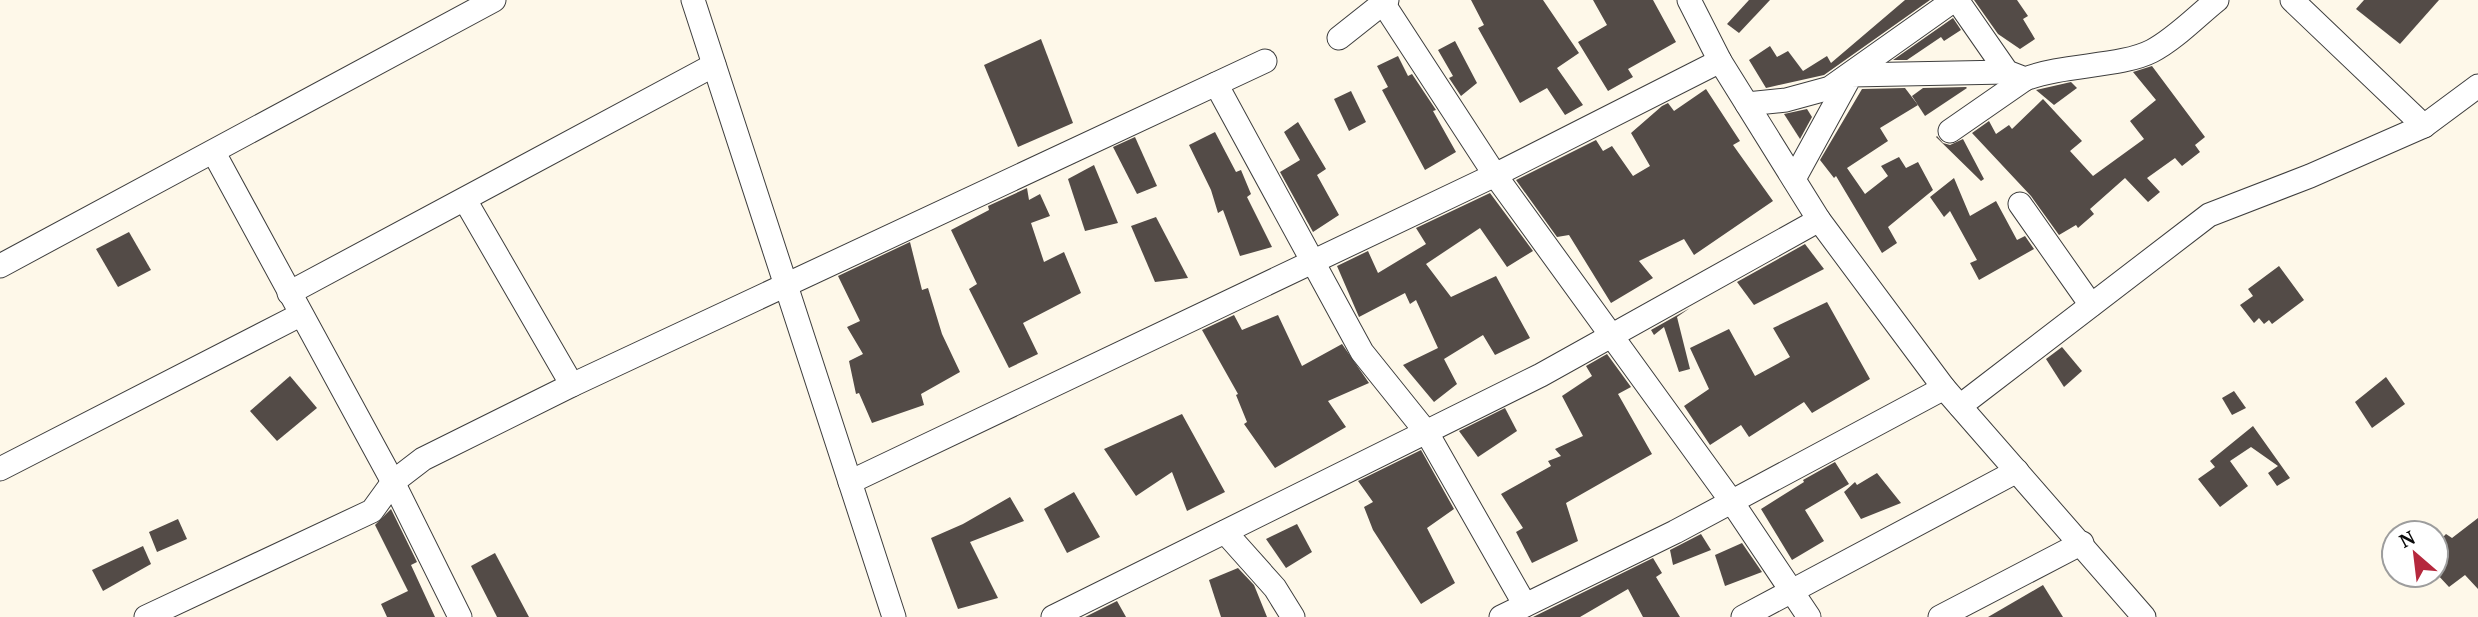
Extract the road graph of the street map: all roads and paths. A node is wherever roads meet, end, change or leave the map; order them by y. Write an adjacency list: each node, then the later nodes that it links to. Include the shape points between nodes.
1 (494, 0): 19 (street)
2 (693, 0): 11 (street)
3 (1689, 0): 10 (street)
4 (1956, 0): 12 (street); 13 (street)
5 (2217, 0): 13 (street, via 2153,51)
6 (2292, 0): 17 (street)
7 (1385, 2): 8 (street); 20 (street)
8 (1339, 38)
9 (1265, 61): 14 (street)
10 (1720, 61): 16 (street); 20 (street)
11 (714, 65): 22 (street); 27 (street)
12 (1851, 75): 13 (street); 16 (street, via 1813,93); 21 (street)
13 (2016, 76): 18 (street)
14 (1216, 84): 25 (street); 27 (street)
15 (2478, 86): 17 (street)
16 (1747, 104): 21 (street)
17 (2424, 126): 29 (street, via 2210,215)
18 (1951, 131)
19 (214, 153): 26 (street); 28 (street)
20 (1495, 175): 25 (street); 31 (street)
21 (1794, 178): 24 (street)
22 (465, 200): 28 (street); 32 (street)
23 (2020, 204): 29 (street)
24 (1819, 220): 31 (street); 33 (street)
25 (1313, 262): 35 (street, via 1362,352); 38 (street)
26 (0, 266)
27 (785, 285): 32 (street); 38 (street)
28 (289, 293): 30 (street)
29 (2091, 306): 34 (street)
30 (300, 314): 36 (street); 39 (street)
31 (1610, 338): 35 (street); 40 (street)
32 (572, 385): 39 (street, via 423,459)
33 (1944, 388): 34 (street); 40 (street)
34 (1960, 406): 37 (street)
35 (1427, 433): 41 (street); 44 (street)
36 (0, 469)
37 (2017, 471): 42 (street); 43 (street)
38 (850, 481): 48 (street)
39 (393, 482): 46 (street, via 372,511); 47 (street)
40 (1732, 502): 43 (street); 44 (street)
41 (1225, 532): 45 (street); 49 (street, via 1275,588)
42 (2082, 543): 53 (street); 54 (street)
43 (1791, 592): 51 (street); 52 (street)
44 (1525, 605): 50 (street)
45 (1064, 615)
46 (146, 617)
47 (460, 617)
48 (894, 617)
49 (1293, 617)
50 (1501, 617)
51 (1743, 617)
52 (1810, 617)
53 (1940, 617)
54 (2144, 617)

